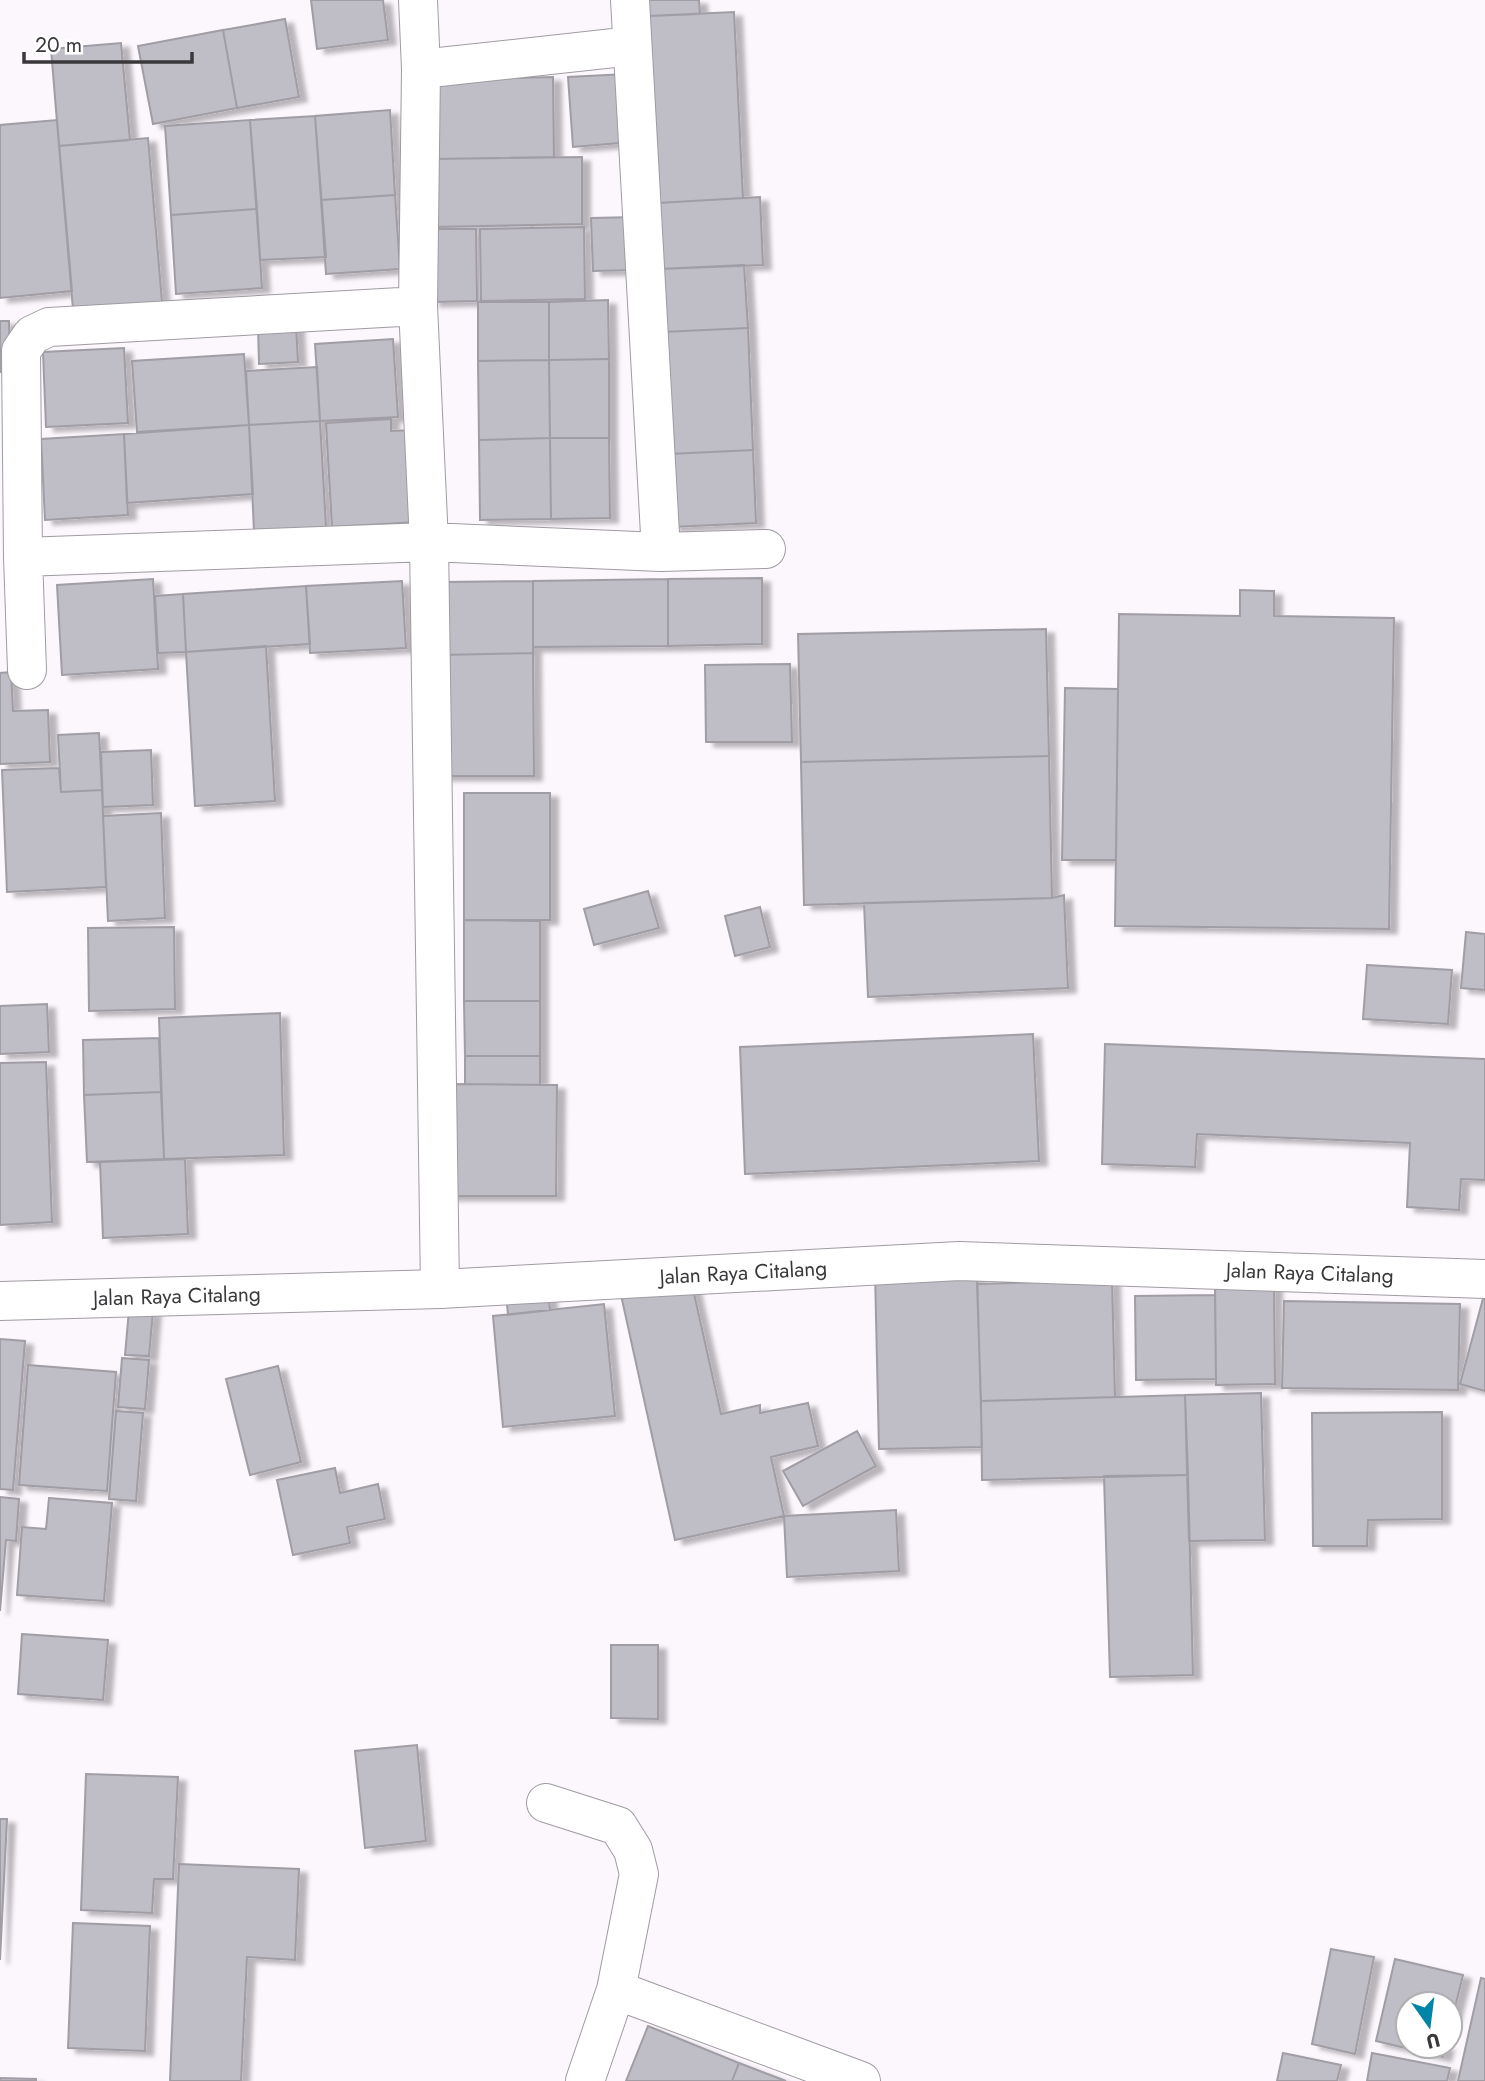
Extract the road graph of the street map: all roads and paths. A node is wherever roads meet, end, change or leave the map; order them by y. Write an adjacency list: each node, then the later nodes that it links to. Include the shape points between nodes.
1 (418, 0): 4 (street)
2 (630, 0): 3 (street)
3 (632, 46): 4 (street); 8 (street)
4 (421, 69): 5 (street)
5 (418, 306): 6 (street); 9 (street, via 49,327 32,335 20,351)
6 (429, 542): 8 (street); 9 (street); 12 (street)
7 (766, 549): 8 (street)
8 (661, 552)
9 (23, 557): 10 (street)
10 (27, 670)
11 (1485, 1279): 12 (street, Jalan Raya Citalang, via 959,1261)
12 (440, 1289): 13 (street, Jalan Raya Citalang)
13 (0, 1301)
14 (546, 1803): 15 (street, via 618,1826 633,1850 639,1874)
15 (616, 1990): 16 (street); 17 (street)
16 (585, 2081)
17 (862, 2081)

